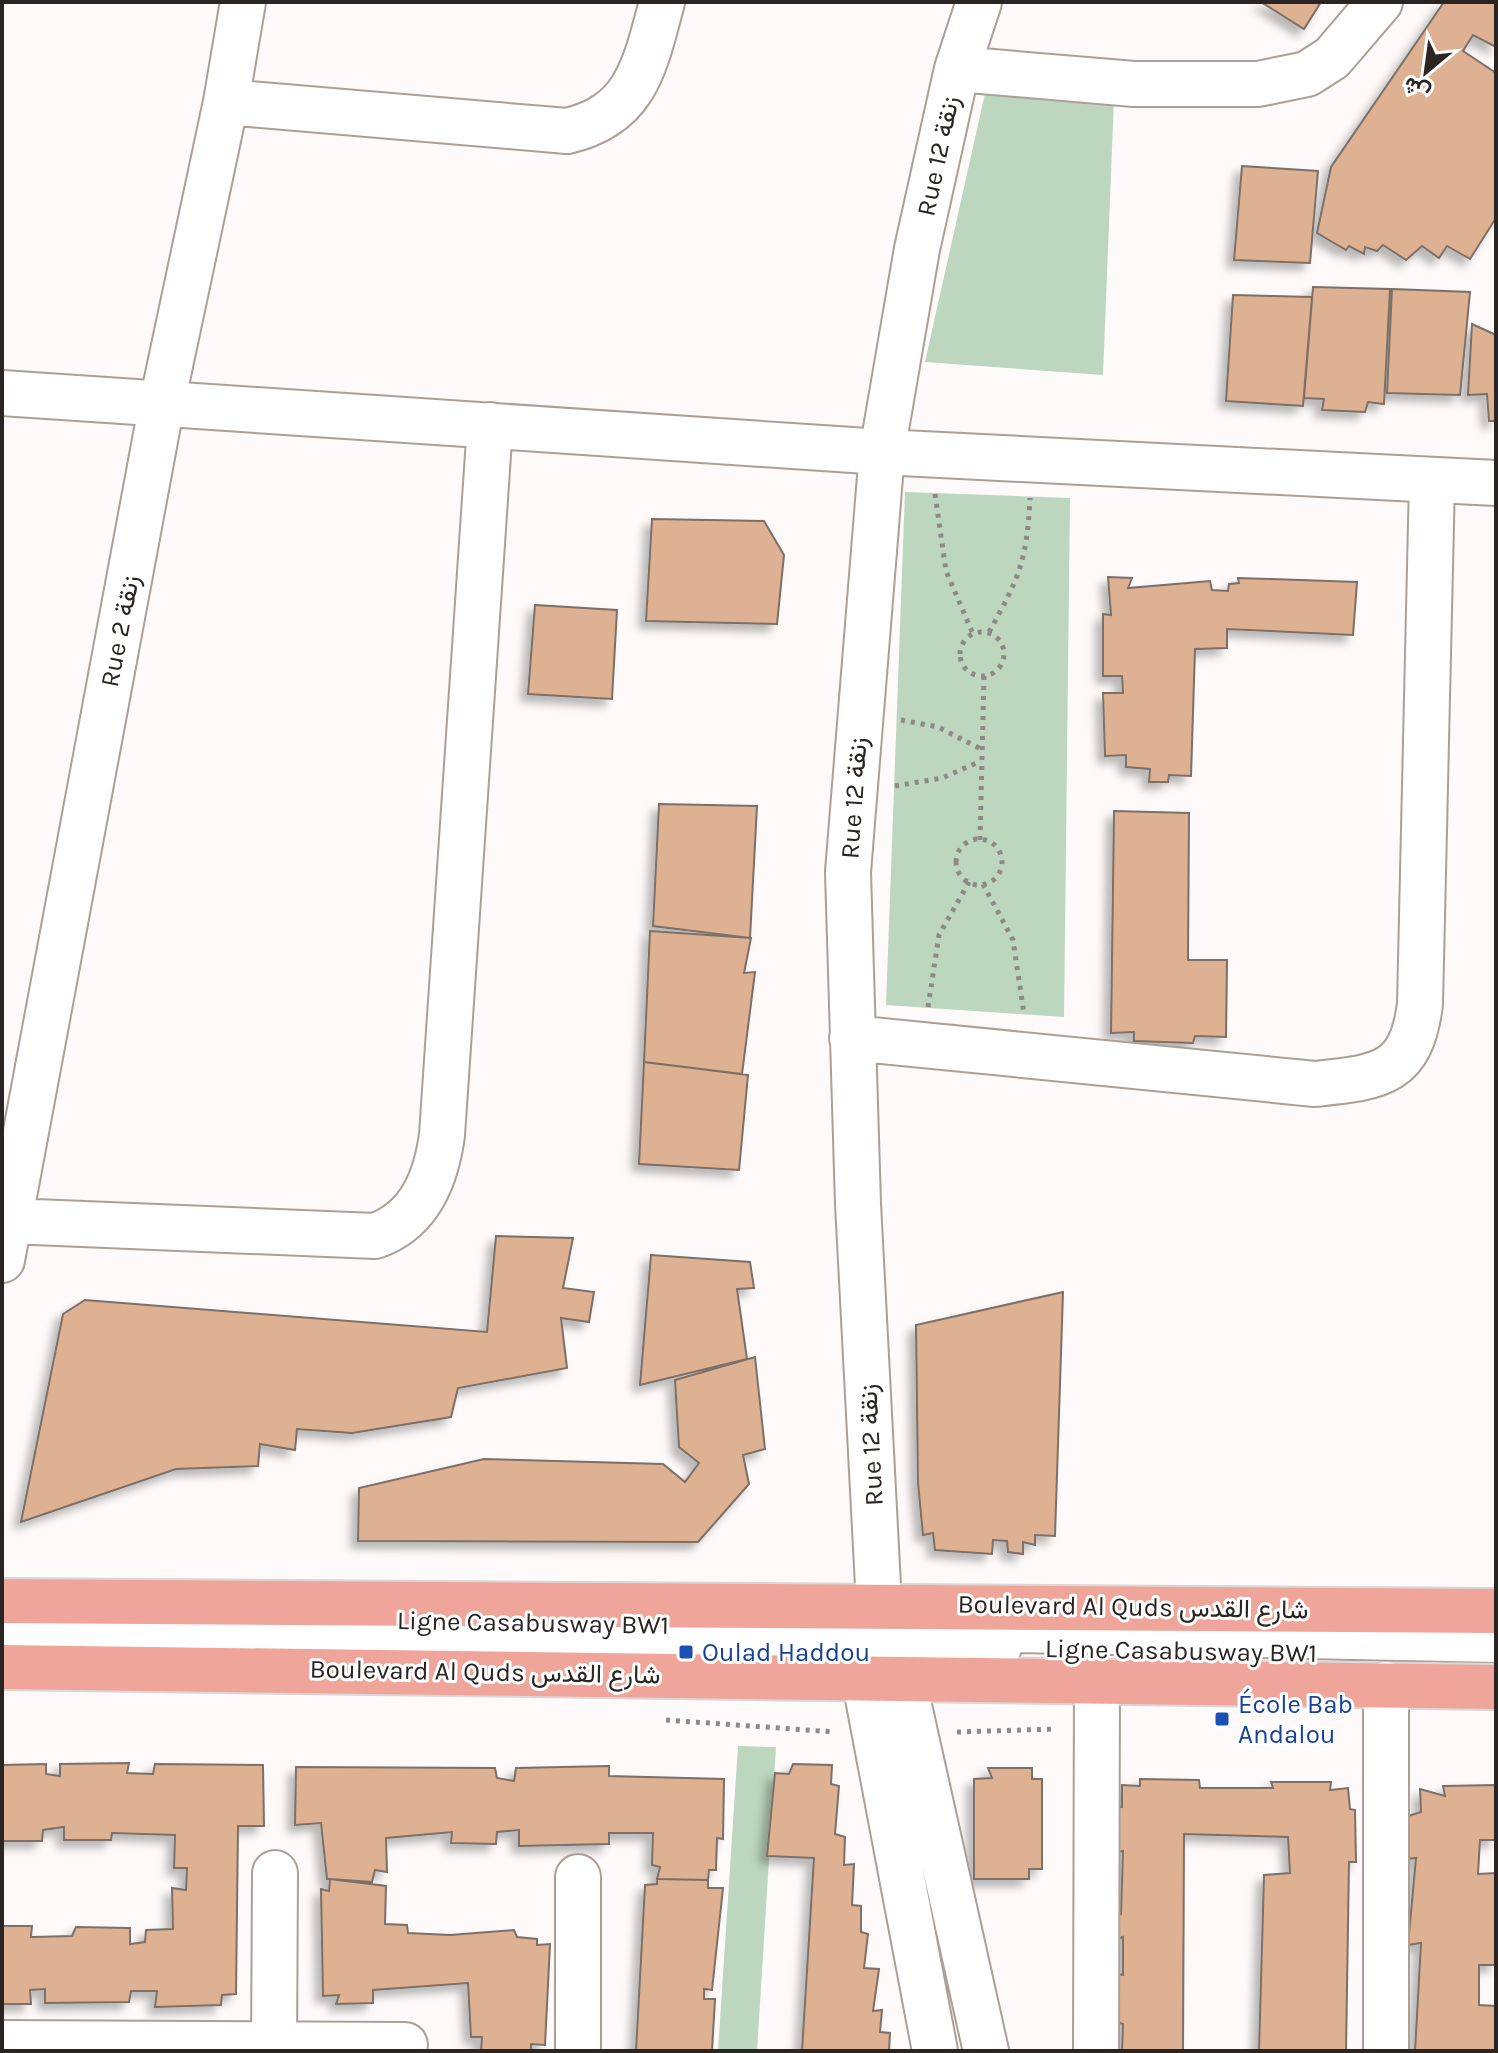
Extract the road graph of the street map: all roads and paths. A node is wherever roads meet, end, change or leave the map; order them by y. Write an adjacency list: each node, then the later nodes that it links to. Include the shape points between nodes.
1 (243, 2): 6 (street, Rue 2 زنقة)
2 (662, 2): 6 (street, via 628,96 615,113 595,125 567,131)
3 (979, 2): 5 (street, Rue 12 زنقة)
4 (1380, 2): 5 (street, via 1332,58 1307,74 1258,84 1134,84)
5 (957, 69): 10 (street, Rue 12 زنقة, via 917,249)
6 (226, 102): 8 (street, Rue 2 زنقة)
7 (2, 393): 8 (street)
8 (162, 403): 9 (street); 28 (street, Rue 2 زنقة)
9 (490, 425): 10 (street); 28 (street, via 442,1135 427,1192 394,1229 375,1236)
10 (882, 452): 11 (street); 27 (street, Rue 12 زنقة, via 848,872)
11 (1432, 480): 12 (street); 27 (street, via 1420,1004 1416,1037 1397,1063 1359,1079 1315,1084)
12 (1496, 483)
13 (935, 493): 16 (path, via 946,571)
14 (1030, 497): 15 (path, via 1020,577)
15 (989, 632): 16 (path); 17 (path, via 1003,644 1005,658 997,671)
16 (973, 634): 17 (path, via 961,646 961,661 970,673)
17 (984, 676): 19 (path)
18 (896, 720): 19 (path, via 938,727)
19 (982, 750): 20 (path)
20 (982, 761): 21 (path, via 942,778); 22 (path)
21 (894, 786)
22 (980, 840): 23 (path, via 968,841 958,852 957,867); 24 (path, via 996,847 1002,861 998,874)
23 (969, 882): 24 (path); 25 (path, via 939,935)
24 (983, 884): 26 (path, via 1013,940)
25 (928, 1008)
26 (1024, 1015)
27 (852, 1038): 34 (street, Rue 12 زنقة)
28 (6, 1241)
29 (2, 1601): 34 (main road, Boulevard Al Quds شارع القدس)
30 (1496, 1611): 34 (main road, Boulevard Al Quds شارع القدس)
31 (2, 1614): 34 (street, Ligne Casabusway BW1)
32 (2, 1633): 34 (street, Ligne Casabusway BW1)
33 (1496, 1640): 34 (street, Ligne Casabusway BW1)
34 (881, 1643): 35 (street, Ligne Casabusway BW1); 36 (main road, Boulevard Al Quds شارع القدس); 37 (main road, Boulevard Al Quds شارع القدس); 46 (street); 47 (street)
35 (1496, 1656)
36 (2, 1667)
37 (1097, 1679): 38 (main road, Boulevard Al Quds شارع القدس); 48 (street)
38 (1386, 1684): 39 (main road, Boulevard Al Quds شارع القدس); 49 (street)
39 (1496, 1687)
40 (275, 1873): 44 (street)
41 (578, 1877): 45 (street)
42 (2, 2043): 44 (street)
43 (405, 2045): 44 (street)
44 (274, 2047)
45 (578, 2051)
46 (935, 2051)
47 (986, 2051)
48 (1096, 2051)
49 (1386, 2051)

